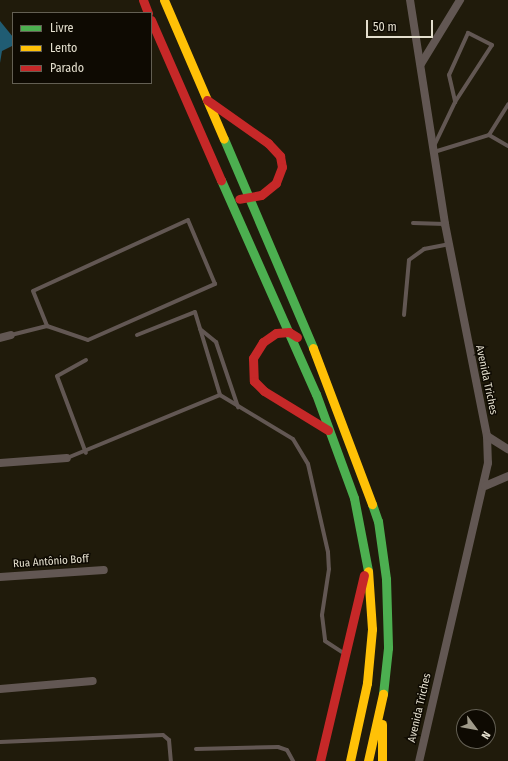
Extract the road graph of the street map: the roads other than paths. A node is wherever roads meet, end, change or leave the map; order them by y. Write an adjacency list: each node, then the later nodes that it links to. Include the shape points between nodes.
1 (142, 0): 5 (highway)
2 (164, 0): 8 (highway)
3 (410, 0): 7 (street, Avenida Triches)
4 (460, 0): 7 (street)
5 (148, 12)
6 (152, 22): 14 (highway)
7 (421, 64): 13 (street, Avenida Triches)
8 (207, 100): 15 (highway); 15 (highway, via 268,143 280,156 281,171 276,183 261,195)
9 (455, 102): 9 (lane, via 492,45 468,33 449,75); 13 (lane)
10 (508, 105): 11 (lane)
11 (489, 135): 12 (lane); 13 (lane)
12 (508, 146)
13 (434, 149): 17 (street, Avenida Triches)
14 (226, 196): 15 (highway); 22 (highway)
15 (248, 200): 26 (highway)
16 (413, 224): 17 (lane)
17 (446, 224): 18 (street, Avenida Triches)
18 (449, 244): 19 (lane, via 424,249 409,260); 31 (street, Avenida Triches)
19 (404, 315)
20 (47, 326): 20 (lane, via 88,340 215,284 188,220 33,291); 24 (lane)
21 (200, 329): 23 (lane, via 195,312); 28 (lane); 29 (lane, via 216,342)
22 (289, 332): 26 (highway); 30 (highway); 30 (highway, via 276,333 263,342 254,358 254,380 264,391)
23 (137, 335)
24 (11, 336): 25 (street)
25 (0, 338)
26 (315, 352): 44 (highway, via 378,521 387,613 386,676)
27 (86, 360): 33 (lane, via 57,376)
28 (220, 395): 29 (lane); 33 (lane)
29 (238, 407): 41 (lane, via 287,433 308,464 328,552 322,628 325,641)
30 (328, 430): 38 (highway, via 354,498)
31 (487, 436): 32 (street); 37 (street, Avenida Triches)
32 (508, 448)
33 (86, 453): 34 (lane)
34 (68, 458): 35 (street)
35 (0, 463)
36 (508, 476): 37 (street)
37 (485, 486): 53 (street, Avenida Triches)
38 (366, 561): 41 (highway); 50 (highway, via 372,628 367,683)
39 (104, 570): 40 (street, Rua Antônio Boff)
40 (0, 577)
41 (346, 653): 49 (highway)
42 (93, 681): 43 (street)
43 (0, 689)
44 (382, 706): 51 (highway); 52 (highway)
45 (0, 742): 47 (lane, via 163,735 169,740)
46 (196, 749): 48 (lane, via 278,747 287,750)
47 (171, 761)
48 (293, 761)
49 (320, 761)
50 (350, 761)
51 (368, 761)
52 (382, 761)
53 (419, 761)

